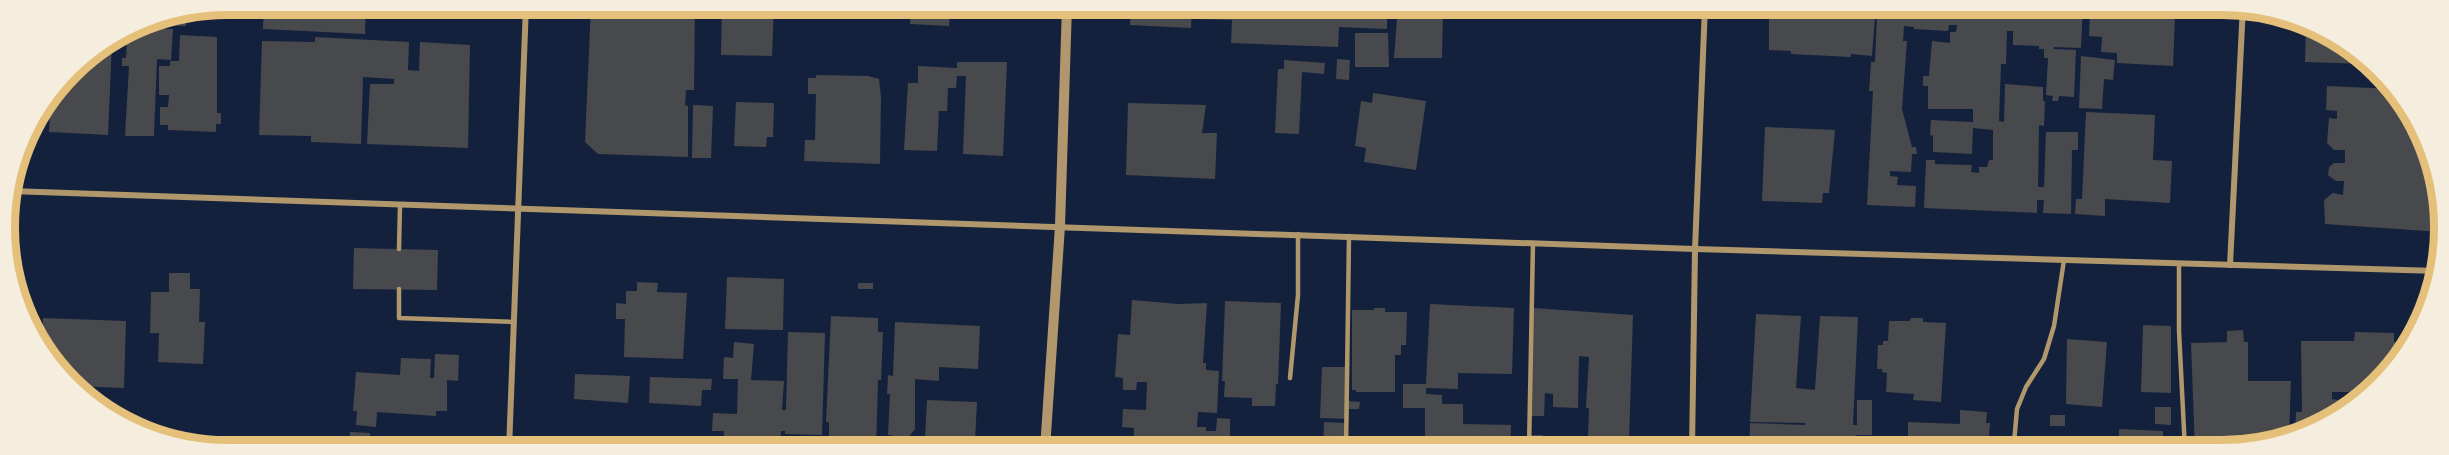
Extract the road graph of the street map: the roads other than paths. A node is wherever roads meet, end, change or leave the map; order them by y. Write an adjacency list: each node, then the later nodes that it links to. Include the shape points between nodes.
1 (526, 15): 7 (street)
2 (1067, 15): 8 (street)
3 (1705, 15): 13 (street)
4 (2242, 16): 16 (street)
5 (18, 191): 6 (street)
6 (400, 205): 7 (street); 12 (lane)
7 (519, 210): 8 (street); 19 (street)
8 (1060, 226): 9 (street); 22 (street)
9 (1298, 234): 10 (street); 20 (lane, via 1298,295)
10 (1349, 236): 11 (street); 23 (lane)
11 (1533, 243): 13 (street); 24 (lane)
12 (399, 249)
13 (1695, 249): 14 (street); 25 (street)
14 (2064, 260): 15 (street); 26 (lane, via 2054,326 2044,359 2017,409)
15 (2179, 264): 16 (street); 27 (lane)
16 (2230, 265): 17 (street)
17 (2430, 271)
18 (399, 289): 19 (lane, via 399,318)
19 (514, 322): 21 (street)
20 (1290, 378)
21 (509, 440)
22 (1047, 440)
23 (1346, 440)
24 (1529, 440)
25 (1692, 440)
26 (2014, 440)
27 (2184, 440)

